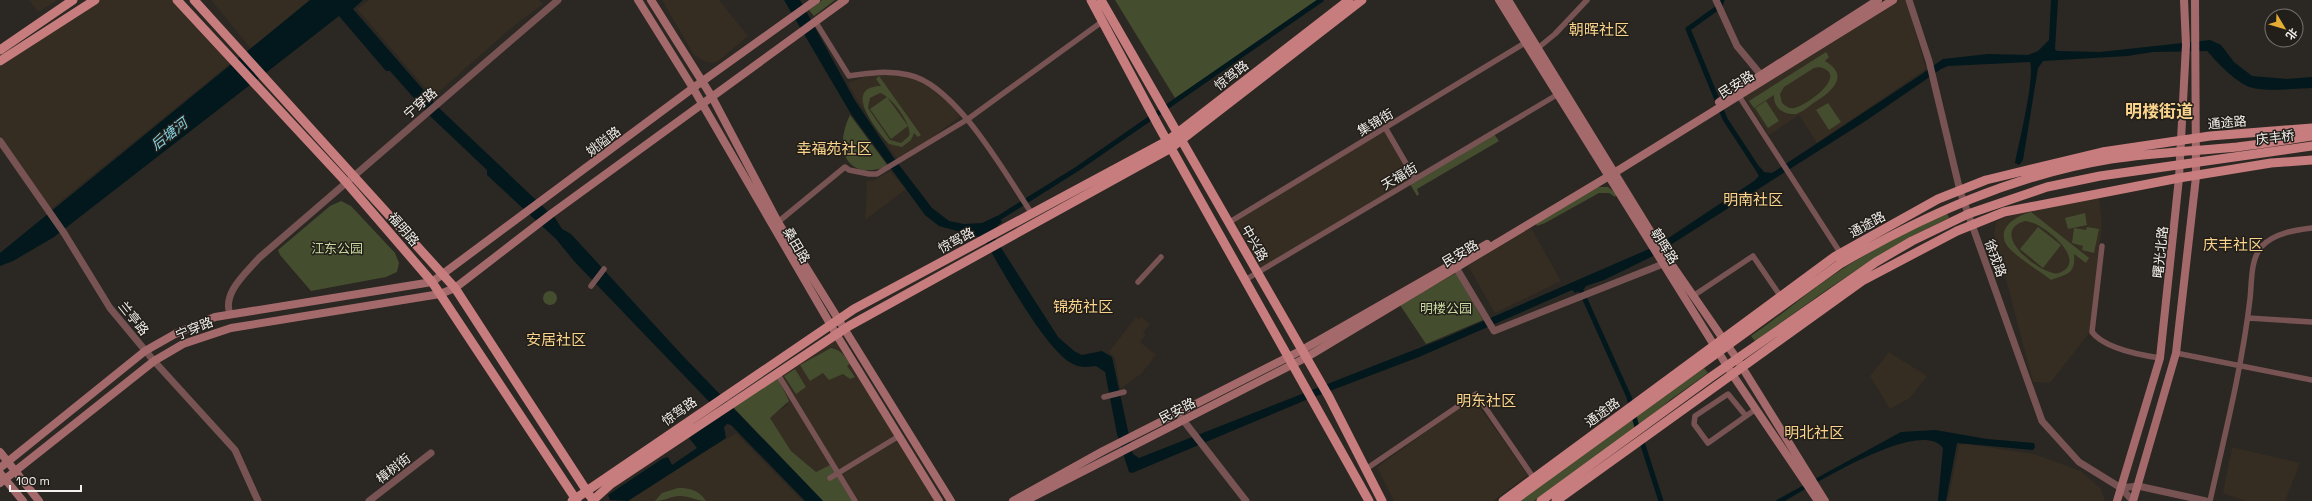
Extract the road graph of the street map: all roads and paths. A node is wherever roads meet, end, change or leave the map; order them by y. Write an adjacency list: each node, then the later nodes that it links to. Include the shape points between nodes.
1 (73, 0): 27 (main road)
2 (95, 0): 28 (main road)
3 (177, 0): 56 (main road, 福明路)
4 (194, 0): 56 (main road, 福明路, via 274,88)
5 (558, 0): 56 (street, 宁穿路)
6 (638, 0): 31 (main road, 桑田路)
7 (651, 0): 30 (main road, 桑田路)
8 (816, 0): 30 (main road, 姚隘路)
9 (844, 0): 24 (main road)
10 (1091, 0): 23 (main road, 中兴路)
11 (1101, 0): 41 (main road, 中兴路)
12 (1349, 0): 41 (main road, 惊驾路)
13 (1362, 0): 41 (main road, 惊驾路)
14 (1499, 0): 25 (main road, 朝晖路)
15 (1508, 0): 25 (main road, 朝晖路)
16 (1587, 0): 26 (street)
17 (1878, 0): 29 (main road, 民安路)
18 (1893, 0): 33 (main road, 民安路)
19 (1909, 0): 58 (street, 徐戎路, via 1936,87)
20 (2184, 0): 44 (main road, 曙光北路, via 2186,45)
21 (2195, 0): 42 (main road, 曙光北路)
22 (1717, 2): 29 (street, via 1737,46)
23 (1103, 21): 37 (street); 45 (main road, 中兴路)
24 (812, 24): 34 (main road); 37 (street, via 848,76 881,71 910,75 931,83)
25 (1528, 40): 26 (main road, 朝晖路); 32 (main road, 朝晖路); 38 (street, 集锦街)
26 (1538, 48): 32 (main road, 朝晖路)
27 (0, 50)
28 (0, 62)
29 (1761, 75): 35 (main road, 民安路)
30 (702, 81): 31 (main road, 姚隘路); 34 (main road, 桑田路)
31 (693, 88): 36 (main road, 桑田路); 73 (main road, 姚隘路)
32 (1561, 93): 53 (main road, 朝晖路); 57 (street, 天福街)
33 (1739, 96): 35 (main road, 民安路); 67 (street)
34 (712, 97): 36 (main road); 62 (main road, 桑田路)
35 (1728, 99): 53 (main road, 民安路)
36 (702, 105): 78 (main road, via 536,225); 84 (main road, 桑田路)
37 (968, 119): 60 (street); 62 (street, via 877,174 849,170 845,167)
38 (1386, 128): 57 (street); 63 (street, 集锦街)
39 (2312, 128): 42 (main road, 通途路)
40 (2312, 136): 49 (main road, 庆丰桥)
41 (1178, 137): 45 (main road, 惊驾路); 63 (main road, 中兴路)
42 (2195, 138): 44 (main road, 通途路); 47 (main road, 曙光北路)
43 (0, 140): 90 (street, 兰亭路, via 49,211 110,308)
44 (2181, 140): 48 (main road, 曙光北路); 58 (main road, 通途路, via 2102,152 1986,180)
45 (1169, 144): 60 (main road, 惊驾路); 74 (main road, 中兴路); 86 (main road, 惊驾路, via 1003,241)
46 (2312, 146): 49 (main road, 庆丰桥)
47 (2195, 150): 48 (main road, 通途路); 49 (main road, 通途路); 51 (main road, 曙光北路)
48 (2180, 151): 52 (main road, 曙光北路); 59 (main road, 通途路, via 2063,169 2025,179)
49 (2240, 151): 51 (main road)
50 (2312, 160): 54 (main road, via 2271,163)
51 (2195, 161): 52 (main road); 54 (main road, 曙光北路)
52 (2180, 164): 55 (main road, 曙光北路); 61 (main road, via 2047,187)
53 (1610, 174): 69 (main road, 朝晖路); 71 (main road, 民安路); 92 (main road, 民安路)
54 (2196, 177): 55 (main road); 91 (main road, 曙光北路)
55 (2179, 178): 64 (main road, via 2004,212); 93 (main road, 曙光北路)
56 (350, 179): 73 (main road, 福明路); 75 (main road, 福明路); 82 (street, 宁穿路, via 259,258 229,297 227,306)
57 (1415, 179): 72 (street, 天福街)
58 (1960, 191): 59 (street, 徐戎路); 67 (main road, 通途路, via 1938,199)
59 (1964, 202): 61 (street, 徐戎路); 88 (main road, 通途路, via 1893,234 1840,264)
60 (1031, 212): 84 (main road, 惊驾路)
61 (1968, 214): 64 (street, 徐戎路); 96 (main road, via 1876,262)
62 (778, 222): 84 (main road, 桑田路)
63 (1228, 223): 72 (main road, 中兴路)
64 (1972, 225): 96 (main road, via 1862,281); 122 (street, 徐戎路, via 2042,421 2080,462)
65 (2312, 228): 83 (street, via 2293,230 2276,236 2262,246 2254,265)
66 (2102, 246): 93 (street, via 2092,332 2099,340 2137,354)
67 (1841, 254): 81 (main road, 通途路)
68 (1161, 257): 76 (street)
69 (1665, 260): 71 (street, via 1593,292 1494,330); 80 (main road, 朝晖路); 89 (main road, 朝晖路)
70 (604, 269): 77 (street)
71 (1457, 269): 92 (main road, 民安路)
72 (1257, 273): 74 (street, 天福街); 92 (main road, 中兴路)
73 (443, 276): 75 (main road, 姚隘路); 78 (main road, 福明路)
74 (1245, 280): 94 (main road, 中兴路)
75 (432, 282): 79 (main road, 福明路); 82 (main road, 宁穿路)
76 (1138, 282)
77 (591, 286)
78 (455, 288): 79 (main road); 123 (main road, 福明路)
79 (440, 294): 95 (main road, 宁穿路, via 231,328 183,344); 124 (main road, 福明路)
80 (1694, 296): 81 (street, via 1753,256); 88 (main road, 朝晖路)
81 (1781, 297): 88 (main road, 通途路)
82 (230, 314): 90 (main road, 宁穿路, via 215,317)
83 (2248, 318): 85 (street); 97 (street)
84 (834, 322): 86 (main road, 桑田路); 87 (main road, 桑田路); 123 (main road, 惊驾路)
85 (2312, 322)
86 (844, 329): 87 (main road, 惊驾路); 133 (main road, 桑田路)
87 (836, 334): 99 (main road, 惊驾路); 108 (main road, 桑田路)
88 (1726, 342): 89 (main road, 通途路); 96 (main road, 朝晖路)
89 (1716, 349): 98 (main road, 朝晖路); 103 (main road, 通途路)
90 (145, 350): 95 (street, 兰亭路); 112 (main road, 宁穿路)
91 (2176, 353): 97 (street); 121 (main road, 曙光北路)
92 (1304, 354): 94 (main road, 民安路); 114 (main road, 中兴路)
93 (2160, 358): 122 (main road, 曙光北路)
94 (1290, 360): 105 (main road, 民安路); 107 (main road, 民安路); 137 (main road, 中兴路)
95 (154, 362): 115 (main road, 宁穿路); 128 (street, 兰亭路, via 235,450)
96 (1739, 363): 98 (main road); 117 (main road, 朝晖路)
97 (2239, 366): 100 (street); 146 (street)
98 (1729, 370): 104 (main road, 朝晖路); 109 (main road, via 1652,421); 109 (main road, via 1650,433)
99 (777, 373): 116 (street); 130 (main road, 惊驾路, via 611,484)
100 (2312, 380)
101 (1124, 392): 102 (street)
102 (1104, 397)
103 (1643, 402): 120 (main road, 通途路, via 1619,425); 120 (main road, 通途路, via 1623,412)
104 (1756, 409): 106 (street); 117 (main road, 朝晖路)
105 (1178, 413): 107 (street); 134 (main road, 民安路)
106 (1746, 416): 106 (street, via 1708,443 1694,424 1695,416 1728,394)
107 (1183, 420): 135 (main road, 民安路); 136 (street)
108 (899, 436): 116 (street); 132 (main road, 桑田路)
109 (1630, 442): 141 (main road); 142 (main road)
110 (0, 452): 112 (main road)
111 (431, 453): 129 (street, 樟树街)
112 (8, 461): 113 (main road, 宁穿路); 115 (main road)
113 (0, 468)
114 (1366, 469): 120 (street, via 1476,394); 138 (main road, 中兴路)
115 (16, 471): 119 (main road, 宁穿路); 127 (main road)
116 (838, 473): 118 (street); 131 (street)
117 (1803, 473): 125 (main road, 朝晖路)
118 (830, 478)
119 (2, 479): 126 (main road)
120 (1536, 481): 139 (main road, 通途路); 140 (main road, 通途路)
121 (2138, 486): 122 (street); 144 (main road, 曙光北路); 145 (street)
122 (2121, 488): 143 (main road, 曙光北路); 144 (street, 徐戎路)
123 (587, 491): 124 (main road, 惊驾路); 130 (main road, 福明路)
124 (575, 500)
125 (1820, 500)
126 (22, 501)
127 (39, 501)
128 (258, 501)
129 (369, 501)
130 (593, 501)
131 (855, 501)
132 (939, 501)
133 (951, 501)
134 (1013, 501)
135 (1025, 501)
136 (1246, 501)
137 (1369, 501)
138 (1382, 501)
139 (1503, 501)
140 (1513, 501)
141 (1541, 501)
142 (1556, 501)
143 (2117, 501)
144 (2133, 501)
145 (2206, 501)
146 (2210, 501)

